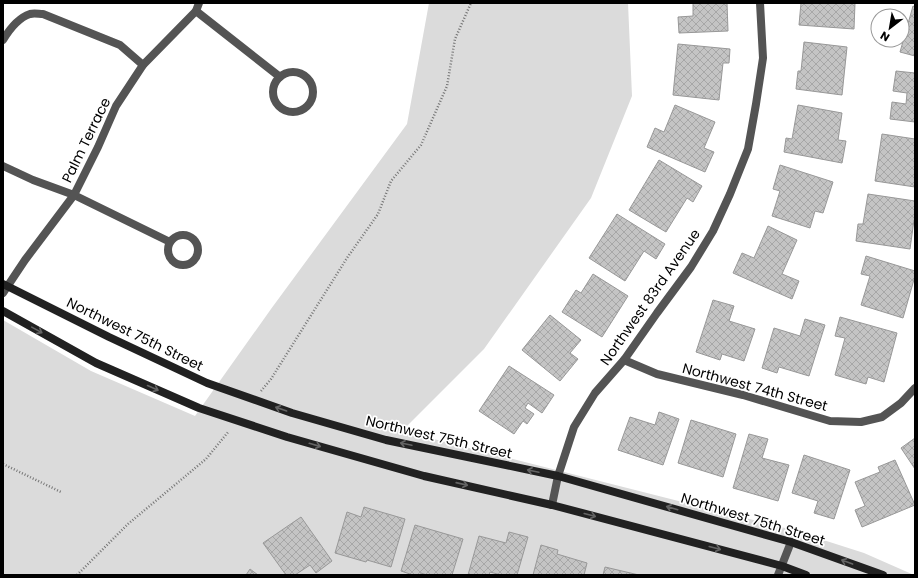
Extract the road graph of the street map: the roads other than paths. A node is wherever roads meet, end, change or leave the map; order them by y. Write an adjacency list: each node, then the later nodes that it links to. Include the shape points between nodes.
1 (760, 3): 11 (street, Northwest 83rd Avenue, via 763,58 748,148 713,231 691,267)
2 (197, 7): 4 (street, Palm Terrace); 5 (street)
3 (3, 40): 4 (street, via 20,20 31,13 43,14 120,45)
4 (143, 65): 7 (street, Palm Terrace, via 116,106)
5 (280, 77): 5 (street, via 276,80 272,93 278,106 283,110 297,112 308,105 313,94 306,77 294,72 288,72)
6 (3, 166): 7 (street)
7 (74, 196): 8 (street); 9 (street, Palm Terrace)
8 (170, 242)
9 (4, 288): 13 (street, Northwest 75th Street, one-way to 9, via 386,440 292,413 207,383)
10 (3, 311): 14 (street, one-way to 14, via 96,363 199,408 287,437 424,476)
11 (624, 360): 12 (street, Northwest 74th Street, via 658,374 743,395 830,421 861,422 882,417 901,404); 13 (street, Northwest 83rd Avenue, via 595,393 574,427)
12 (915, 388)
13 (558, 476): 14 (street, Northwest 83rd Avenue); 15 (street, Northwest 75th Street, one-way to 13)
14 (552, 505): 16 (street, one-way to 16)
15 (791, 542): 16 (street); 19 (street, Northwest 75th Street, one-way to 15)
16 (782, 566): 17 (street); 18 (street)
17 (778, 575)
18 (806, 575)
19 (883, 575)

